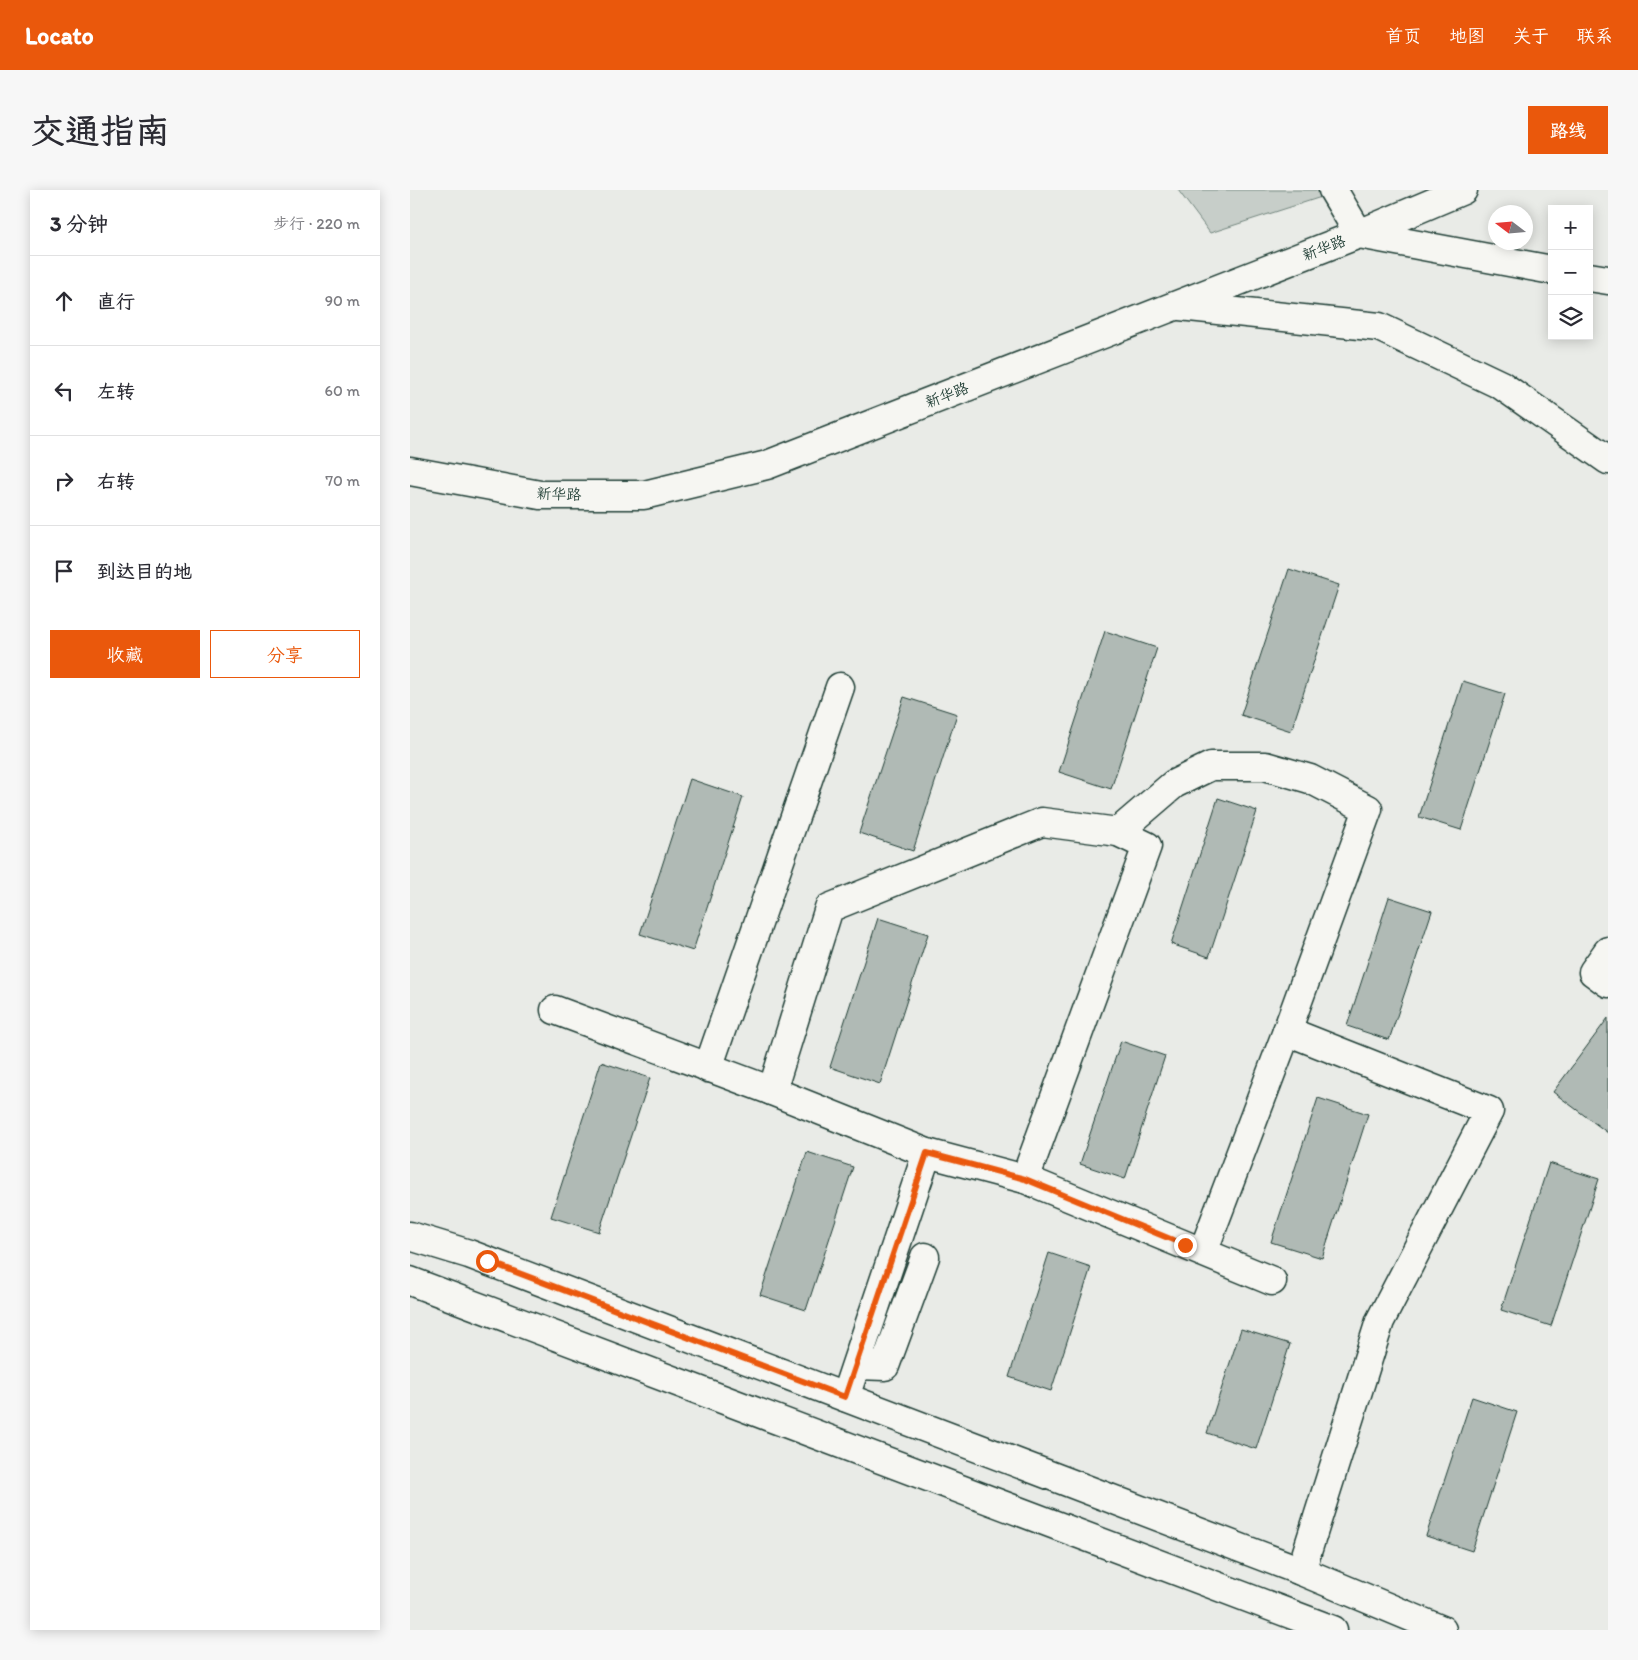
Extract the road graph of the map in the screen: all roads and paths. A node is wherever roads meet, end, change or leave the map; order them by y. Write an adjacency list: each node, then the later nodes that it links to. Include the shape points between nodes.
1 (1463, 190): 3 (street, 新华路)
2 (1333, 192): 3 (street)
3 (1358, 234): 4 (street); 7 (street, 新华路)
4 (1548, 269)
5 (1593, 278): 6 (street)
6 (1608, 280)
7 (1176, 306): 8 (street, via 1378,327 1501,385); 9 (street, 新华路, via 767,465 644,495 540,495)
8 (1608, 460)
9 (410, 471)
10 (840, 687): 16 (street)
11 (1118, 832): 15 (street, via 1174,784 1211,766 1265,766 1310,779 1368,809); 17 (street, via 1042,822 829,908); 19 (street, via 1147,846)
12 (1608, 951): 13 (street, via 1593,972)
13 (1608, 983)
14 (555, 1010): 16 (street)
15 (1287, 1030): 21 (street); 27 (street, via 1489,1111 1380,1321)
16 (708, 1068): 17 (street)
17 (772, 1091): 18 (street)
18 (927, 1153): 19 (street); 25 (street)
19 (1025, 1179): 21 (street)
20 (410, 1236): 26 (street, via 469,1254)
21 (1203, 1252): 24 (street)
22 (925, 1257): 25 (street, via 885,1366)
23 (410, 1280): 28 (street)
24 (1272, 1281)
25 (857, 1365): 26 (street)
26 (845, 1397): 27 (street)
27 (1301, 1571): 29 (street)
28 (1333, 1630)
29 (1442, 1630)

